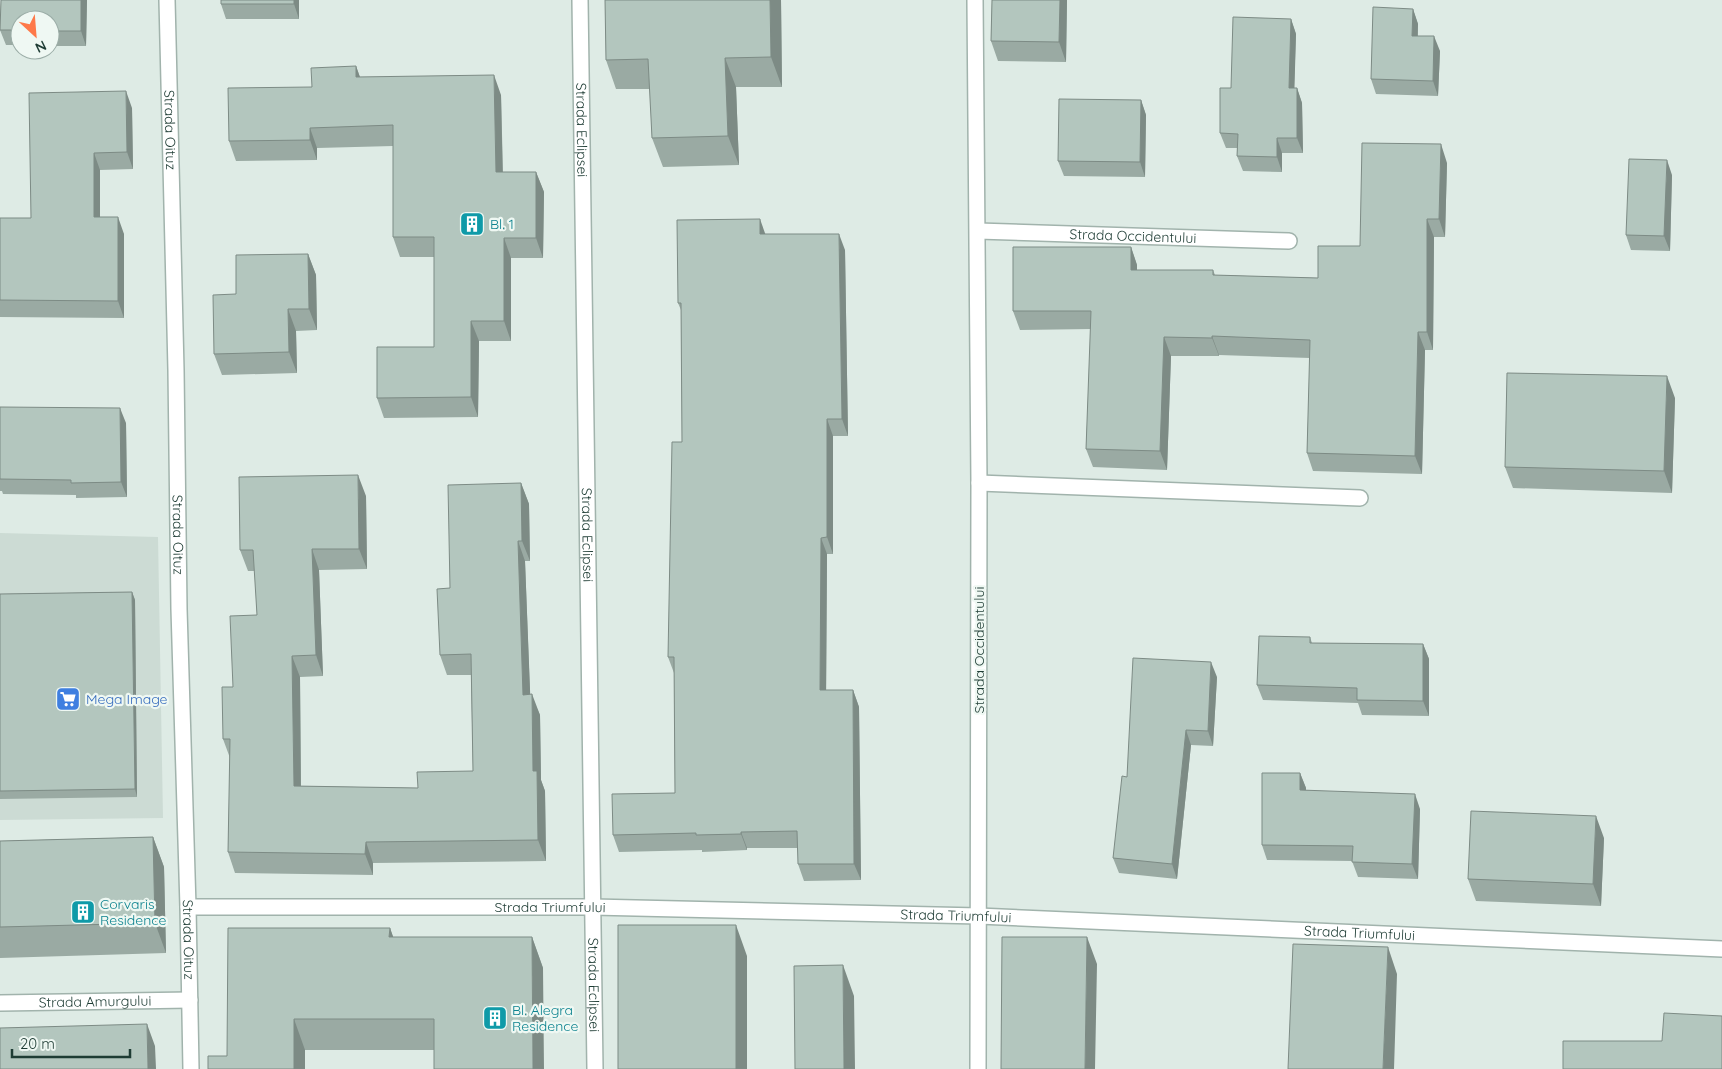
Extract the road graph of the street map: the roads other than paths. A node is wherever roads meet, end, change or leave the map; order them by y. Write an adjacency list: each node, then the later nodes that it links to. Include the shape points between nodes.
1 (167, 0): 8 (street, Strada Oituz)
2 (580, 0): 9 (street, Strada Eclipsei)
3 (975, 0): 4 (street, Strada Occidentului)
4 (978, 230): 5 (street, Strada Occidentului); 6 (street, Strada Occidentului)
5 (1289, 241)
6 (979, 483): 7 (street); 10 (street, Strada Occidentului)
7 (1360, 498)
8 (188, 907): 9 (street, Strada Triumfului); 12 (street, Strada Oituz)
9 (593, 907): 10 (street, Strada Triumfului); 15 (street, Strada Eclipsei)
10 (979, 916): 11 (street, Strada Triumfului); 16 (street, Strada Occidentului)
11 (1722, 949)
12 (190, 1000): 13 (street, Strada Amurgului); 14 (street, Strada Oituz)
13 (0, 1003)
14 (191, 1069)
15 (595, 1069)
16 (978, 1069)

